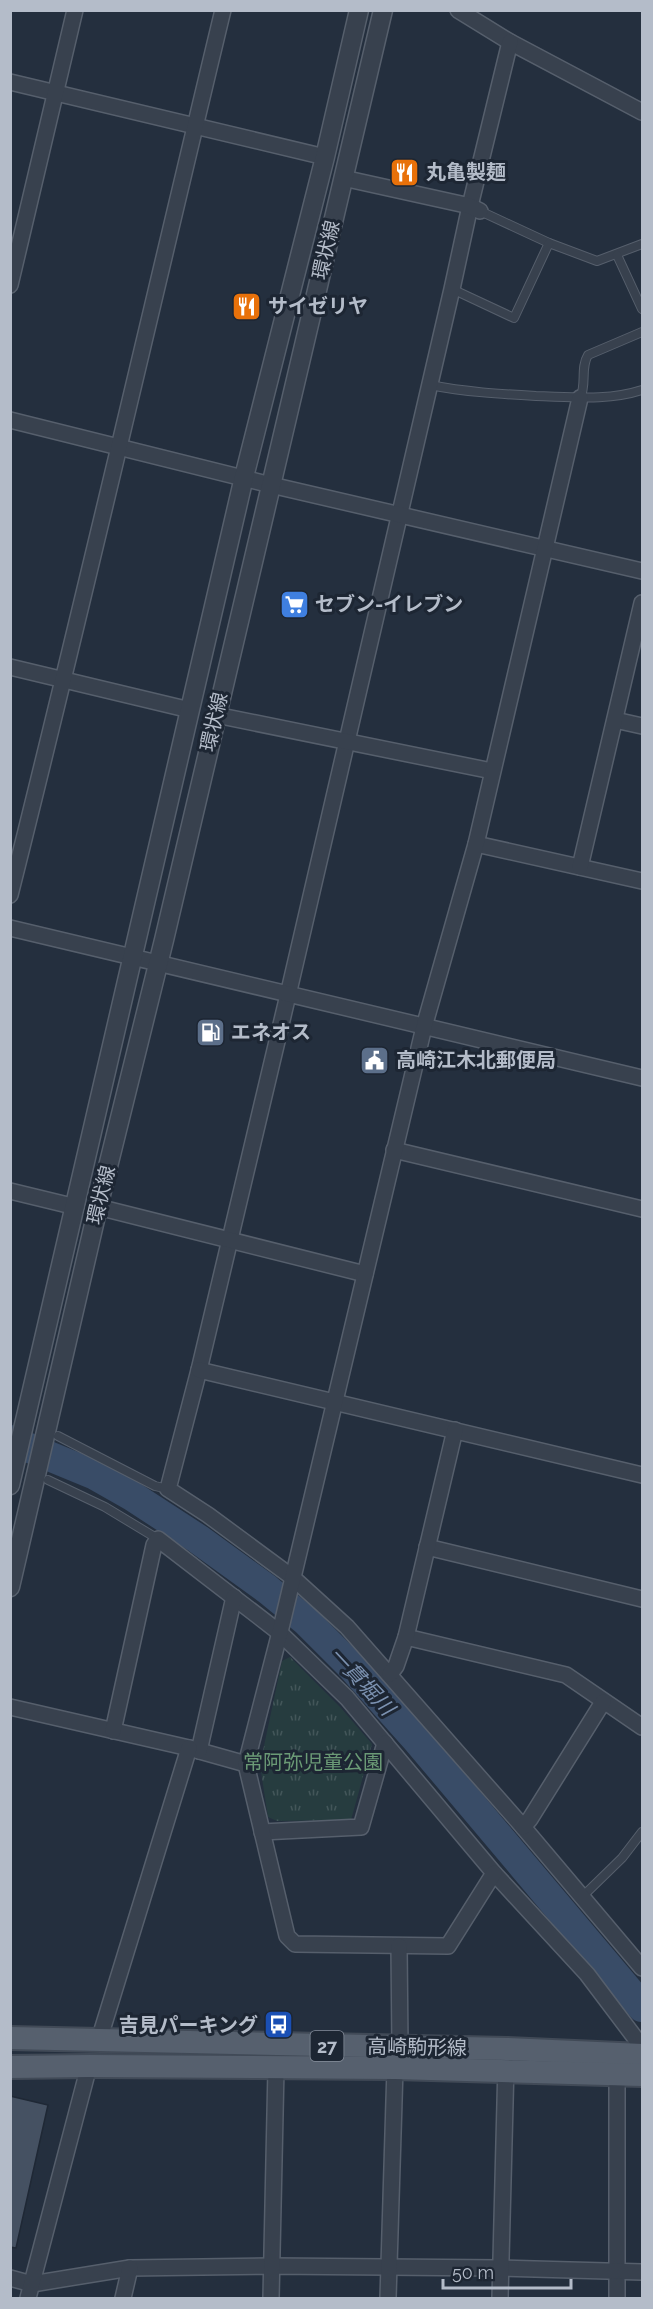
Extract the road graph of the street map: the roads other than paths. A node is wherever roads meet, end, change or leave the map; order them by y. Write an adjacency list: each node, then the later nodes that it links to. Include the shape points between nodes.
1 (75, 10): 8 (street)
2 (223, 10): 10 (street)
3 (359, 10): 11 (street, 環状線)
4 (383, 10): 12 (street, 環状線)
5 (458, 10): 6 (street)
6 (510, 42): 9 (street); 13 (street)
7 (10, 82): 8 (street)
8 (55, 93): 10 (street); 14 (street)
9 (642, 112)
10 (195, 126): 11 (street); 26 (street)
11 (325, 157): 27 (street, 環状線)
12 (343, 177): 13 (street); 28 (street, 環状線)
13 (475, 209): 15 (lane); 19 (street)
14 (16, 231): 18 (street)
15 (549, 243): 17 (lane, via 597,261); 19 (lane, via 514,318)
16 (642, 244): 17 (lane)
17 (617, 255): 20 (lane)
18 (10, 285)
19 (452, 289): 22 (street)
20 (642, 309)
21 (642, 332): 24 (lane, via 588,355)
22 (430, 385): 24 (lane, via 458,391); 29 (street)
23 (642, 390): 24 (lane, via 627,395)
24 (580, 398): 30 (street)
25 (10, 420): 26 (street)
26 (118, 447): 27 (street); 34 (street)
27 (244, 477): 28 (street); 35 (street, 環状線)
28 (272, 485): 29 (street); 36 (street, 環状線)
29 (400, 514): 30 (street); 39 (street)
30 (546, 549): 31 (street); 40 (street)
31 (642, 571)
32 (642, 603): 37 (street)
33 (10, 667): 34 (street)
34 (64, 679): 35 (street); 44 (street)
35 (190, 710): 46 (street, 環状線)
36 (216, 715): 39 (street); 47 (street, 環状線)
37 (615, 720): 38 (street); 42 (street)
38 (642, 726)
39 (347, 740): 40 (street); 48 (street)
40 (492, 771): 41 (street)
41 (476, 844): 42 (street); 49 (street)
42 (580, 867): 43 (street)
43 (642, 881)
44 (10, 895)
45 (10, 928): 46 (street)
46 (132, 957): 47 (street); 53 (street, 環状線)
47 (158, 964): 48 (street); 54 (street, 環状線)
48 (288, 995): 49 (street); 56 (street)
49 (424, 1027): 50 (street); 51 (street)
50 (642, 1078)
51 (394, 1149): 55 (street); 57 (street)
52 (10, 1191): 53 (street)
53 (76, 1207): 64 (street, 環状線)
54 (98, 1207): 56 (street); 61 (street, 環状線)
55 (642, 1209)
56 (230, 1240): 57 (street); 58 (street)
57 (365, 1274): 59 (street)
58 (199, 1370): 59 (street); 65 (street)
59 (333, 1402): 60 (street); 68 (street)
60 (455, 1430): 62 (street); 67 (street)
61 (52, 1435): 63 (street, 環状線); 65 (lane)
62 (642, 1474)
63 (43, 1476): 66 (lane); 69 (street)
64 (10, 1485)
65 (168, 1489): 68 (street)
66 (158, 1539): 70 (street); 78 (street)
67 (427, 1547): 71 (street); 73 (street)
68 (292, 1577): 72 (street); 74 (street, via 347,1627)
69 (10, 1587)
70 (234, 1597): 72 (street); 80 (street)
71 (642, 1599)
72 (280, 1632): 79 (street, via 347,1698); 81 (street)
73 (406, 1637): 74 (street); 75 (street, via 566,1675)
74 (390, 1674): 82 (street)
75 (603, 1702): 77 (street); 82 (street)
76 (10, 1707): 78 (street)
77 (642, 1727)
78 (113, 1731): 80 (street)
79 (385, 1743): 83 (street, via 361,1827); 85 (street)
80 (194, 1749): 81 (street); 90 (street)
81 (246, 1764): 83 (street)
82 (523, 1827): 86 (street)
83 (262, 1832): 87 (street, via 287,1936 295,1944)
84 (642, 1832): 86 (lane)
85 (494, 1873): 87 (street, via 448,1946); 91 (street, via 587,1974)
86 (582, 1897): 88 (street)
87 (399, 1946): 93 (street)
88 (642, 1968)
89 (10, 2038): 90 (main road, 高崎駒形線 / 27)
90 (99, 2040): 93 (main road, 高崎駒形線 / 27)
91 (642, 2047)
92 (642, 2055): 94 (main road, 高崎駒形線 / 27)
93 (398, 2058): 94 (main road, 高崎駒形線 / 27); 97 (main road, 高崎駒形線 / 27); 102 (street)
94 (506, 2059): 98 (main road, 高崎駒形線 / 27); 103 (street)
95 (88, 2066): 96 (main road, 高崎駒形線 / 27); 97 (main road, 高崎駒形線 / 27); 107 (street)
96 (10, 2067)
97 (276, 2068): 100 (street)
98 (617, 2074): 99 (main road, 高崎駒形線 / 27); 104 (street)
99 (642, 2075)
100 (272, 2266): 101 (street); 102 (street); 109 (street)
101 (130, 2268): 107 (street); 108 (street)
102 (389, 2268): 103 (street); 110 (street)
103 (499, 2268): 104 (street); 111 (street)
104 (617, 2272): 105 (street); 112 (street)
105 (642, 2272)
106 (10, 2278): 107 (street)
107 (30, 2291)
108 (123, 2298)
109 (271, 2298)
110 (388, 2298)
111 (500, 2298)
112 (617, 2298)

